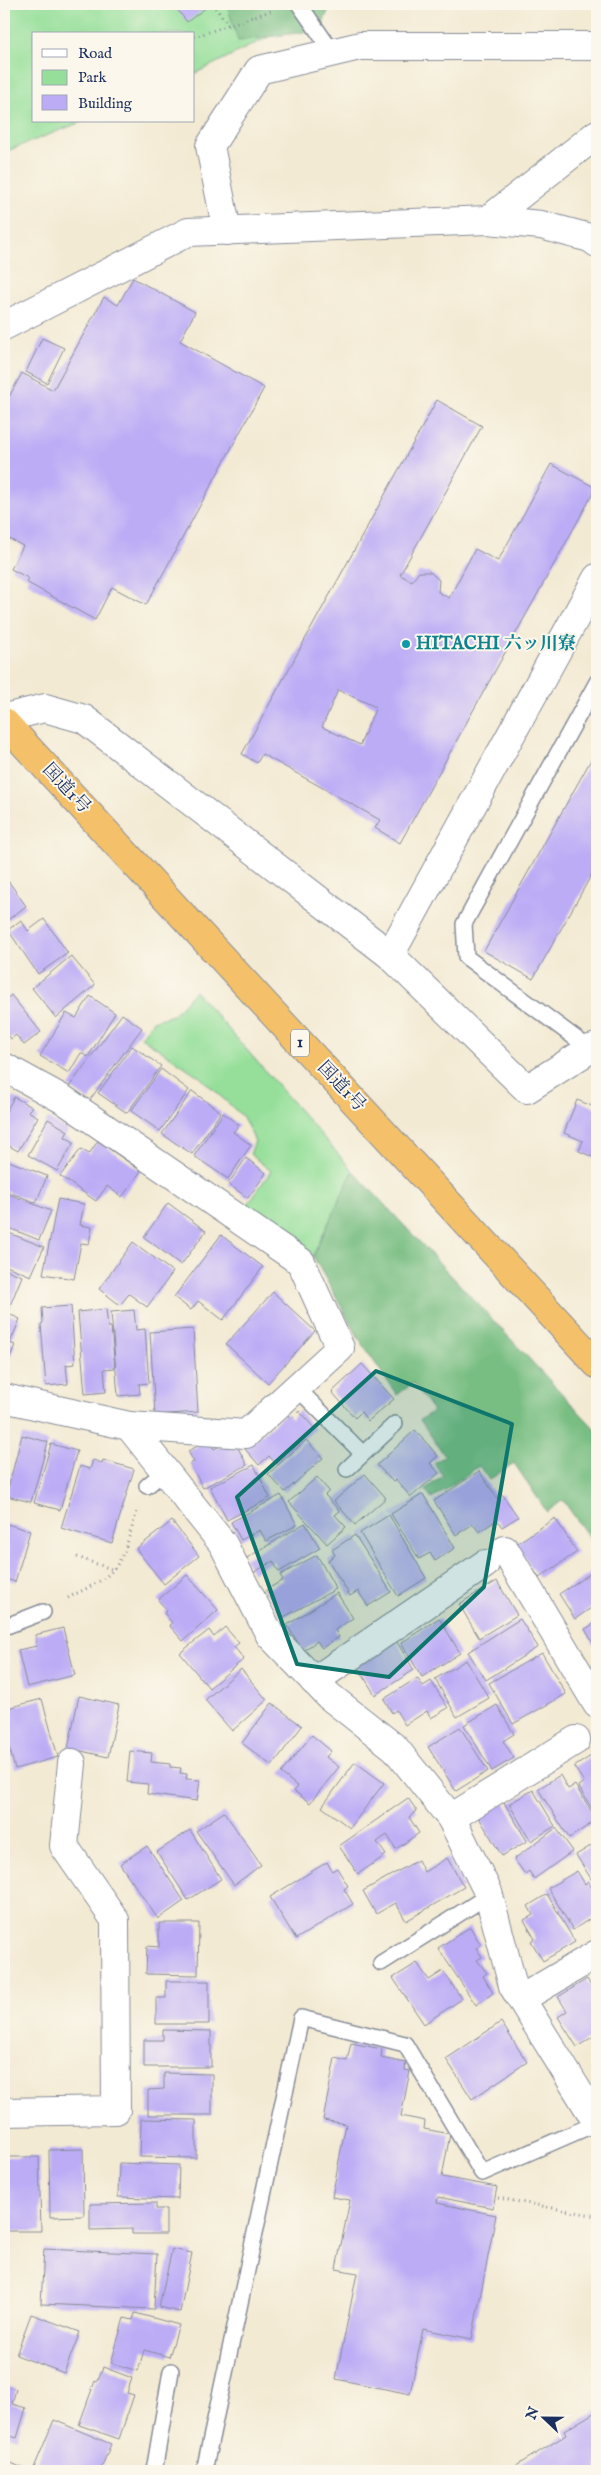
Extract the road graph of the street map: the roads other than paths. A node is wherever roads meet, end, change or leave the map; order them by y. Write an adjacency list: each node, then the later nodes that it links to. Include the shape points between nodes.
1 (299, 4): 3 (lane)
2 (596, 51): 3 (street, via 360,46)
3 (333, 53): 6 (street, via 259,70 210,146)
4 (597, 134): 5 (street)
5 (488, 220): 6 (street); 7 (street, via 541,225 590,238)
6 (227, 231): 8 (street, via 188,232)
7 (597, 243)
8 (4, 326)
9 (597, 578): 12 (street)
10 (597, 682): 13 (lane, via 464,924 466,957)
11 (4, 720): 12 (street, via 45,708 84,719); 15 (highway, 国道1号 / 1)
12 (390, 955): 13 (street, via 527,1089)
13 (593, 1048)
14 (4, 1067): 16 (street, via 64,1100 301,1262 340,1348)
15 (597, 1364)
16 (296, 1387): 19 (street, via 246,1434); 20 (lane)
17 (4, 1398): 19 (street)
18 (395, 1424): 20 (lane)
19 (129, 1426): 24 (street, via 156,1479 223,1544 270,1635)
20 (362, 1453): 21 (lane)
21 (347, 1469)
22 (43, 1612): 23 (lane)
23 (4, 1627)
24 (314, 1681): 25 (street, via 495,1557); 28 (street, via 395,1748)
25 (597, 1704)
26 (576, 1740): 28 (street)
27 (72, 1762): 33 (street, via 64,1846 116,1920 116,2110)
28 (451, 1818): 29 (street)
29 (489, 1895): 31 (lane); 32 (street, via 513,1986)
30 (597, 1954): 32 (street)
31 (381, 1963)
32 (521, 1999): 34 (street)
33 (4, 2112)
34 (597, 2123): 37 (lane, via 482,2173 404,2044 301,2018)
35 (171, 2371): 36 (lane)
36 (154, 2471)
37 (204, 2471)

